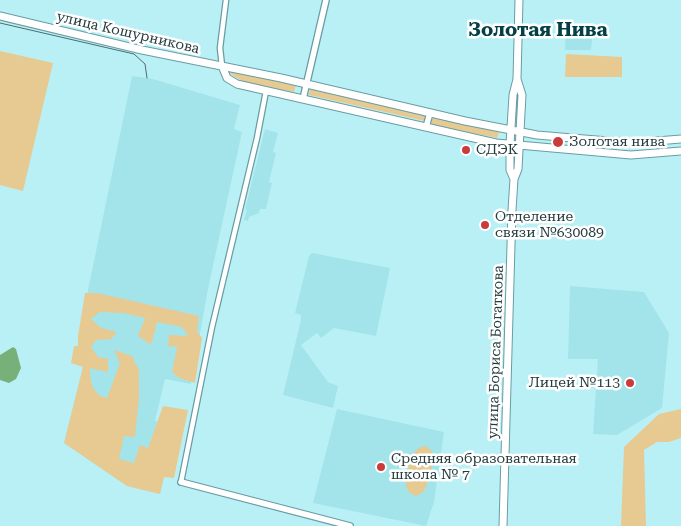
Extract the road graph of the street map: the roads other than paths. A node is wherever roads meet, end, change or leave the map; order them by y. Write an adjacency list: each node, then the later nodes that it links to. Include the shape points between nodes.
1 (226, 0): 5 (street, via 220,48)
2 (326, 0): 7 (street)
3 (519, 0): 6 (main road, улица Бориса Богаткова)
4 (0, 16): 5 (main road, улица Кошурникова)
5 (222, 66): 7 (main road, улица Кошурникова); 8 (main road, via 231,81)
6 (517, 79): 11 (main road, улица Бориса Богаткова, via 522,95); 13 (main road, улица Бориса Богаткова)
7 (306, 84): 9 (street); 10 (main road, улица Кошурникова)
8 (266, 91): 9 (main road); 21 (street, via 212,327)
9 (303, 99): 12 (main road)
10 (430, 113): 12 (street); 13 (main road, улица Кошурникова)
11 (521, 113): 14 (main road, улица Бориса Богаткова); 15 (main road, via 529,129)
12 (426, 128): 17 (main road)
13 (511, 129): 14 (main road, улица Кошурникова); 17 (main road, улица Бориса Богаткова)
14 (520, 131): 15 (main road, улица Кошурникова); 18 (main road, улица Бориса Богаткова)
15 (550, 137): 16 (main road, улица Кошурникова, via 632,143)
16 (681, 139)
17 (510, 144): 18 (main road); 20 (main road, улица Бориса Богаткова, via 510,170)
18 (519, 145): 19 (main road, via 631,155); 20 (main road, улица Бориса Богаткова, via 518,169)
19 (681, 151)
20 (514, 179): 23 (main road, улица Бориса Богаткова)
21 (181, 482): 22 (street)
22 (350, 526)
23 (503, 526)

